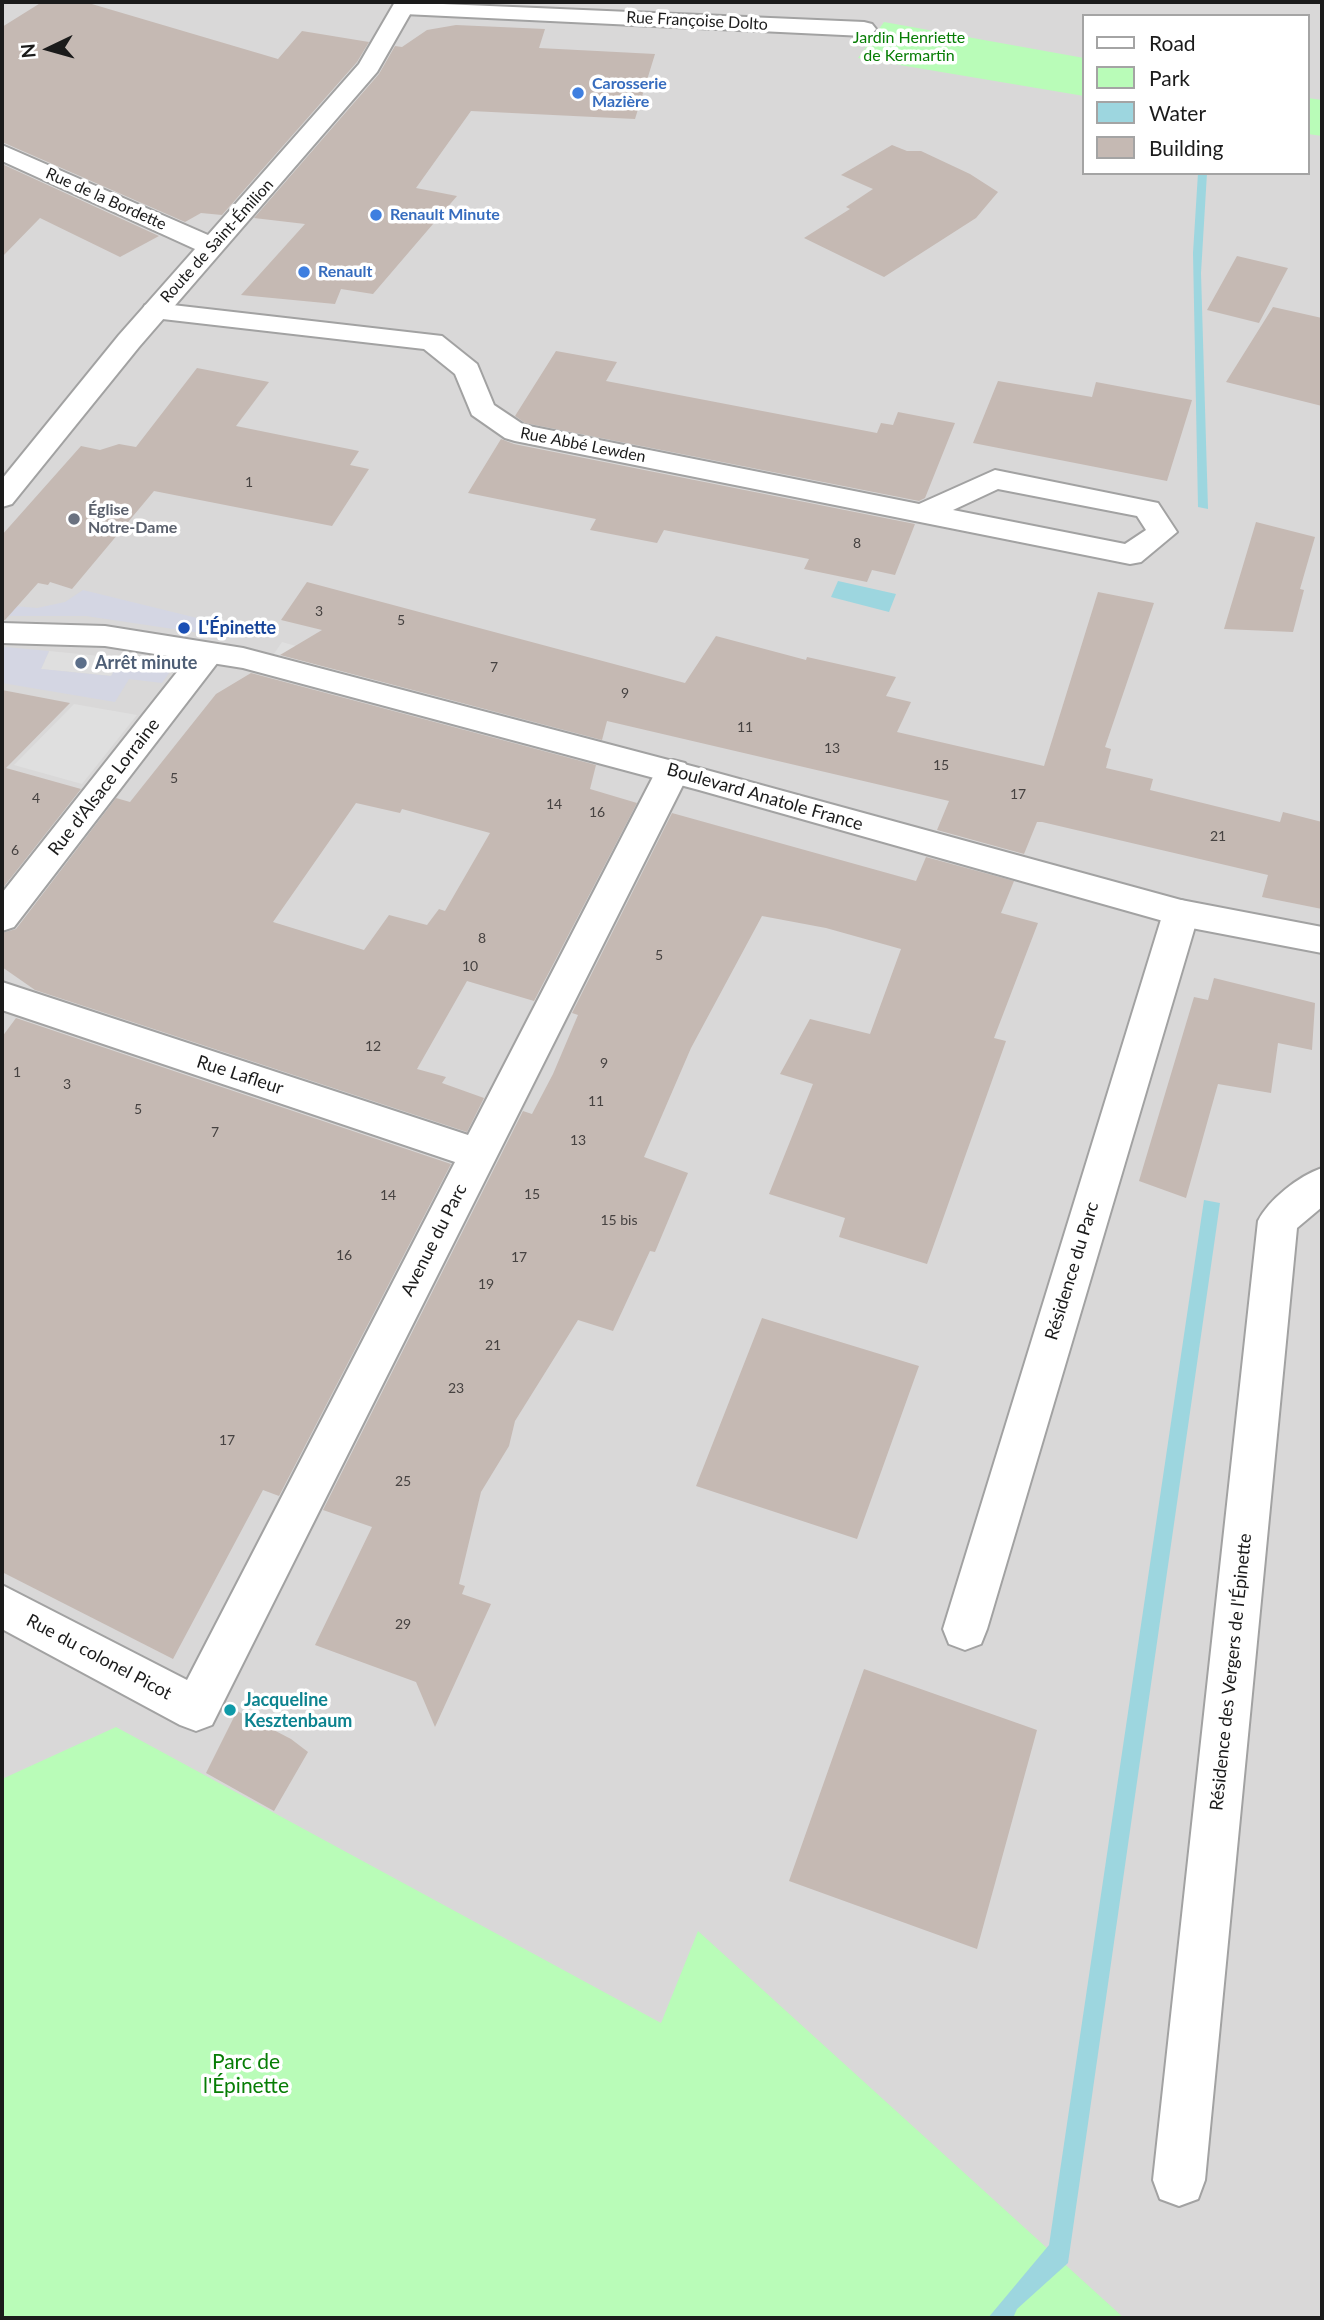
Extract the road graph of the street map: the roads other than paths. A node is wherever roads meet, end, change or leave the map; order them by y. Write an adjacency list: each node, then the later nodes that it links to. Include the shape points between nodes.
1 (405, 4): 2 (street, Rue Françoise Dolto); 4 (street, Route de Saint-Émilion, via 369,67)
2 (864, 29)
3 (2, 152): 4 (street, Rue de la Bordette)
4 (210, 246): 5 (street, Route de Saint-Émilion)
5 (155, 311): 6 (street, Route de Saint-Émilion); 8 (street, Rue Abbé Lewden, via 432,342 467,370 482,409 514,432)
6 (11, 482): 7 (street, Route de Saint-Émilion)
7 (2, 498)
8 (925, 512): 8 (street, Rue Abbé Lewden, via 1130,555 1162,532 1148,509 995,479)
9 (2, 633): 10 (street, Boulevard Anatole France, via 105,636)
10 (208, 655): 11 (street, Boulevard Anatole France, via 243,658); 13 (street, Rue d'Alsace Lorraine)
11 (673, 771): 12 (street, Boulevard Anatole France); 16 (street, Avenue du Parc)
12 (1181, 913): 14 (street, Boulevard Anatole France); 19 (street, Résidence du Parc)
13 (2, 918)
14 (1322, 940)
15 (2, 996): 16 (street, Rue Lafleur)
16 (478, 1154): 20 (street, Avenue du Parc)
17 (1322, 1184): 21 (street, Résidence des Vergers de l'Épinette, via 1278,1221)
18 (2, 1606): 20 (street, Rue du colonel Picot)
19 (965, 1629)
20 (196, 1709)
21 (1179, 2180)

